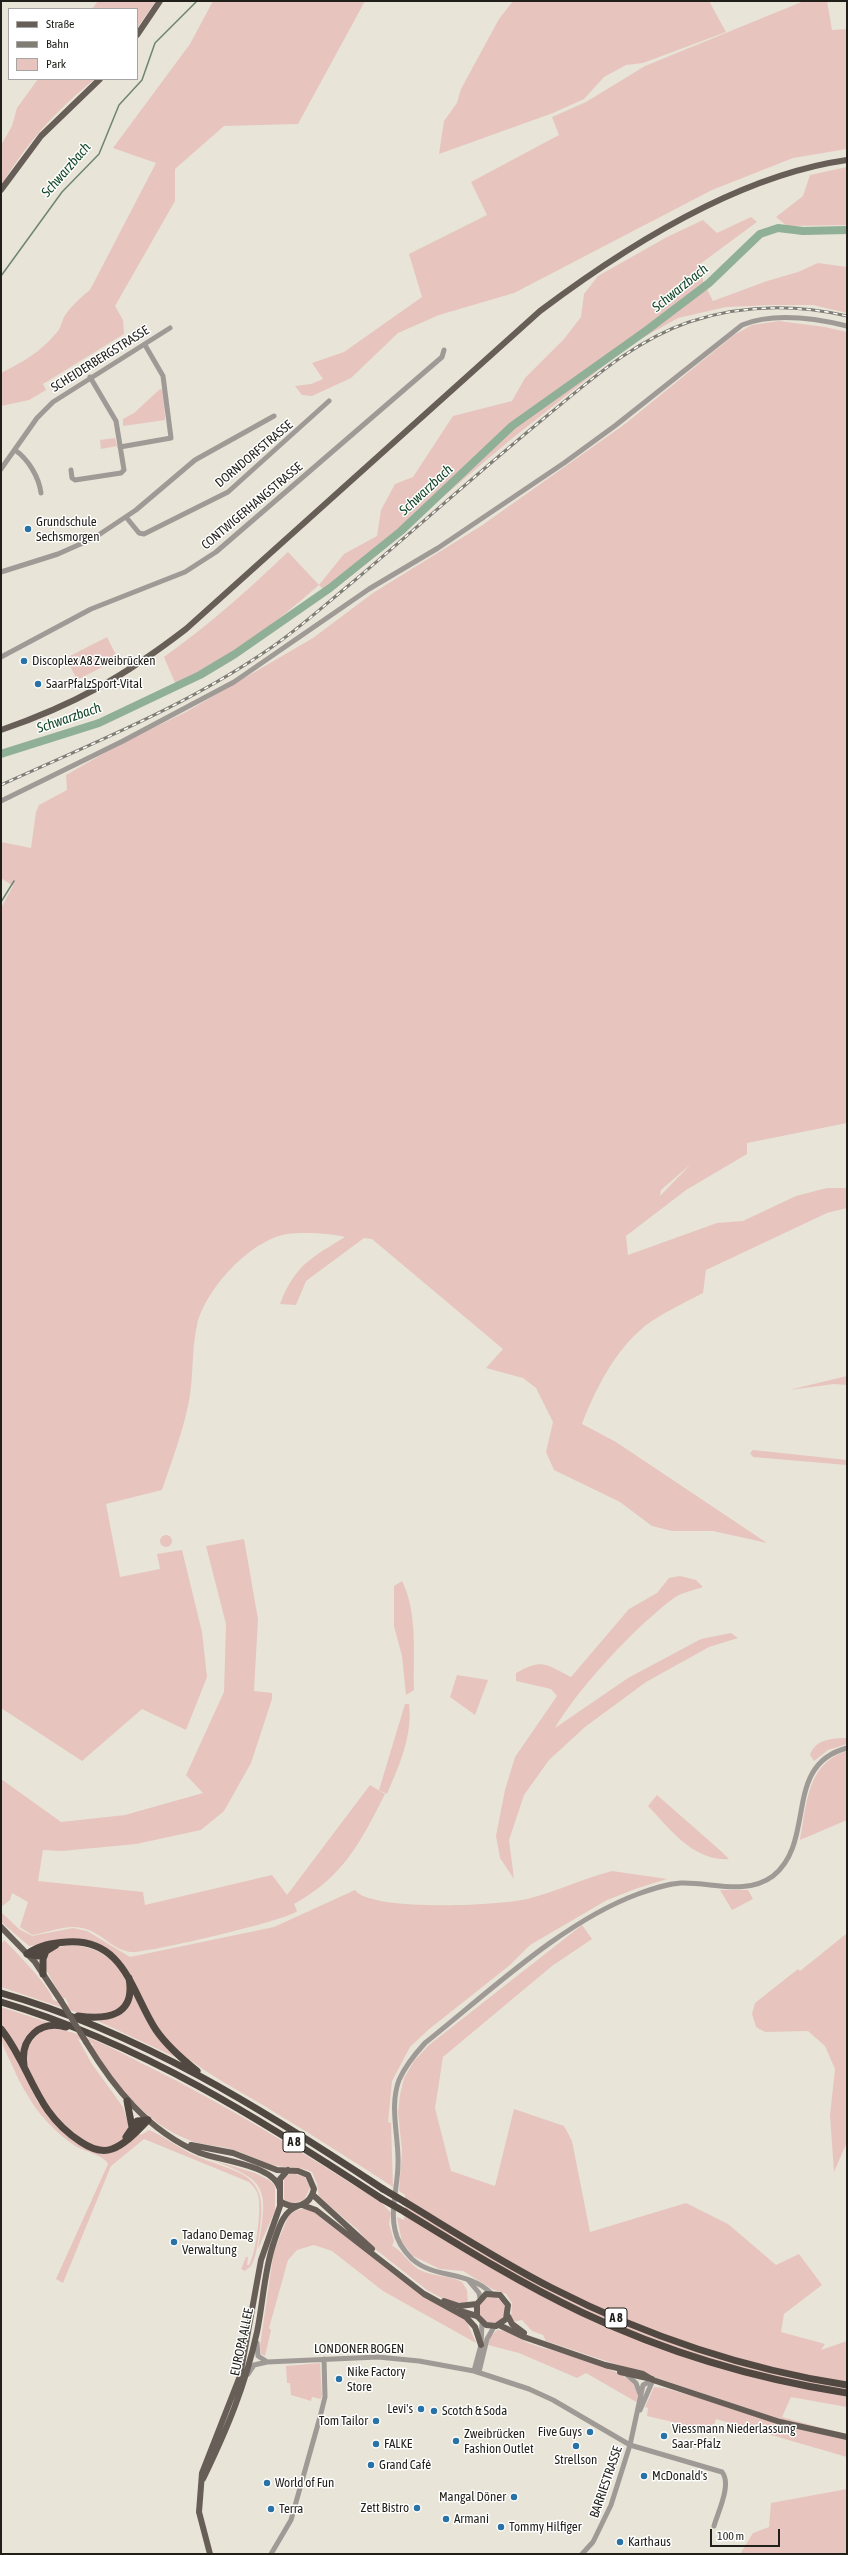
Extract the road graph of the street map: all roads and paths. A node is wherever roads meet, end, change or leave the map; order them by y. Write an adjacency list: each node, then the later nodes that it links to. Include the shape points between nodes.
1 (160, 1): 2 (main road)
2 (138, 34)
3 (99, 80): 5 (main road, via 41,136)
4 (847, 160): 21 (main road, via 784,175 731,196 593,271 534,316 186,629 148,659 90,694)
5 (1, 190)
6 (847, 326): 22 (street, via 816,320 779,318 742,325 616,425 438,548 369,588 234,682)
7 (170, 328): 8 (street, SCHEIDERBERGSTRASSE)
8 (145, 345): 10 (street, SCHEIDERBERGSTRASSE); 13 (street, via 163,376 171,438)
9 (444, 350): 20 (street, CONTWIGERHANGSTRASSE, via 442,357 216,552 185,572 91,609)
10 (90, 377): 13 (street, via 116,421); 14 (street, SCHEIDERBERGSTRASSE, via 60,396 40,414)
11 (329, 401): 18 (street, DORNDORFSTRASSE, via 288,441 221,497 144,534 139,533)
12 (274, 416): 18 (street, via 195,460)
13 (120, 447): 16 (street, via 124,470 122,473 75,480 72,478)
14 (15, 450): 15 (street, SCHEIDERBERGSTRASSE); 17 (street, via 34,473)
15 (1, 468)
16 (71, 470)
17 (41, 493)
18 (126, 517): 19 (street, via 72,548)
19 (1, 572)
20 (1, 657)
21 (1, 730)
22 (1, 801)
23 (847, 1748): 47 (street, via 824,1759 811,1774 803,1798 794,1850 785,1864 772,1876 760,1883 744,1887 674,1884 652,1889 610,1906 544,1949 425,2043 411,2059 395,2096 398,2164 395,2230 401,2245 416,2262 425,2268)
24 (1, 1927): 27 (main road)
25 (63, 1942): 26 (highway); 27 (highway, via 44,1945); 29 (highway, via 80,1942 96,1947 117,1961)
26 (46, 1950): 27 (highway, via 38,1956); 28 (highway)
27 (27, 1954): 28 (main road)
28 (43, 1974): 37 (main road, bridge, via 106,2074)
29 (128, 1976): 32 (highway, via 128,2000 116,2014 98,2019); 36 (highway, via 162,2038 179,2057)
30 (1, 1993): 32 (highway, A 8)
31 (1, 2002): 34 (highway, A 8)
32 (62, 2013): 36 (highway, A 8, via 110,2032)
33 (1, 2029): 35 (highway)
34 (94, 2035): 35 (highway, via 54,2026 38,2029 25,2045); 66 (highway, A 8, bridge, via 203,2088 483,2260 548,2296 627,2332 729,2367 791,2383)
35 (26, 2071): 40 (highway, via 46,2110 76,2139 100,2150 112,2149)
36 (209, 2082): 65 (highway, A 8, bridge, via 517,2269 624,2321 725,2357 793,2375)
37 (127, 2101): 38 (main road); 39 (highway)
38 (148, 2120): 39 (highway, via 139,2120); 40 (highway); 41 (main road)
39 (132, 2127): 40 (highway)
40 (123, 2142)
41 (182, 2142): 42 (main road, via 229,2152 277,2170); 43 (main road, via 203,2154 230,2160 260,2172 274,2179)
42 (288, 2170): 43 (main road, via 280,2179); 44 (main road, via 298,2170 308,2175 313,2184)
43 (279, 2188): 45 (main road)
44 (313, 2195): 46 (main road); 49 (main road, via 374,2252 437,2298 459,2306)
45 (280, 2201): 46 (main road, via 288,2206); 71 (main road, EUROPA ALLEE, via 261,2260 238,2383 204,2464)
46 (300, 2206): 50 (main road, via 316,2210 424,2294); 55 (main road, EUROPA ALLEE, via 290,2209 286,2215 272,2248)
47 (459, 2276): 48 (street, via 474,2281); 49 (street, via 476,2287)
48 (491, 2293): 49 (main road); 52 (main road, via 498,2294 506,2300)
49 (478, 2301): 51 (main road)
50 (450, 2308): 51 (main road); 57 (main road, via 470,2321)
51 (476, 2316): 53 (main road)
52 (508, 2316): 54 (main road); 56 (main road, via 512,2324)
53 (482, 2323): 54 (main road); 57 (street)
54 (496, 2326): 56 (main road); 61 (street, via 486,2339)
55 (257, 2331): 59 (street, via 257,2355); 64 (main road, EUROPA ALLEE)
56 (532, 2339): 60 (main road)
57 (481, 2345): 61 (street)
58 (324, 2359): 59 (street, LONDONER BOGEN); 61 (street, LONDONER BOGEN, via 393,2358); 74 (street, via 325,2397 291,2520)
59 (267, 2362): 64 (street, LONDONER BOGEN, via 253,2366)
60 (605, 2365): 62 (main road); 63 (main road, via 644,2374)
61 (476, 2372): 70 (street, LONDONER BOGEN, via 553,2400)
62 (625, 2373): 63 (main road); 67 (street, via 636,2383)
63 (653, 2380): 67 (street, BARRIESTRASSE, via 645,2382); 68 (street, BARRIESTRASSE); 69 (main road, via 773,2420)
64 (245, 2384): 71 (main road, EUROPA ALLEE)
65 (847, 2385)
66 (847, 2393)
67 (641, 2395): 68 (street, BARRIESTRASSE)
68 (639, 2411): 70 (street, BARRIESTRASSE)
69 (847, 2437)
70 (630, 2445): 72 (street, LONDONER BOGEN, via 722,2472 725,2476 725,2486); 75 (street, BARRIESTRASSE, via 607,2516 594,2542)
71 (200, 2484): 73 (main road, EUROPA ALLEE, via 199,2512)
72 (714, 2526)
73 (210, 2554)
74 (272, 2554)
75 (582, 2554)

